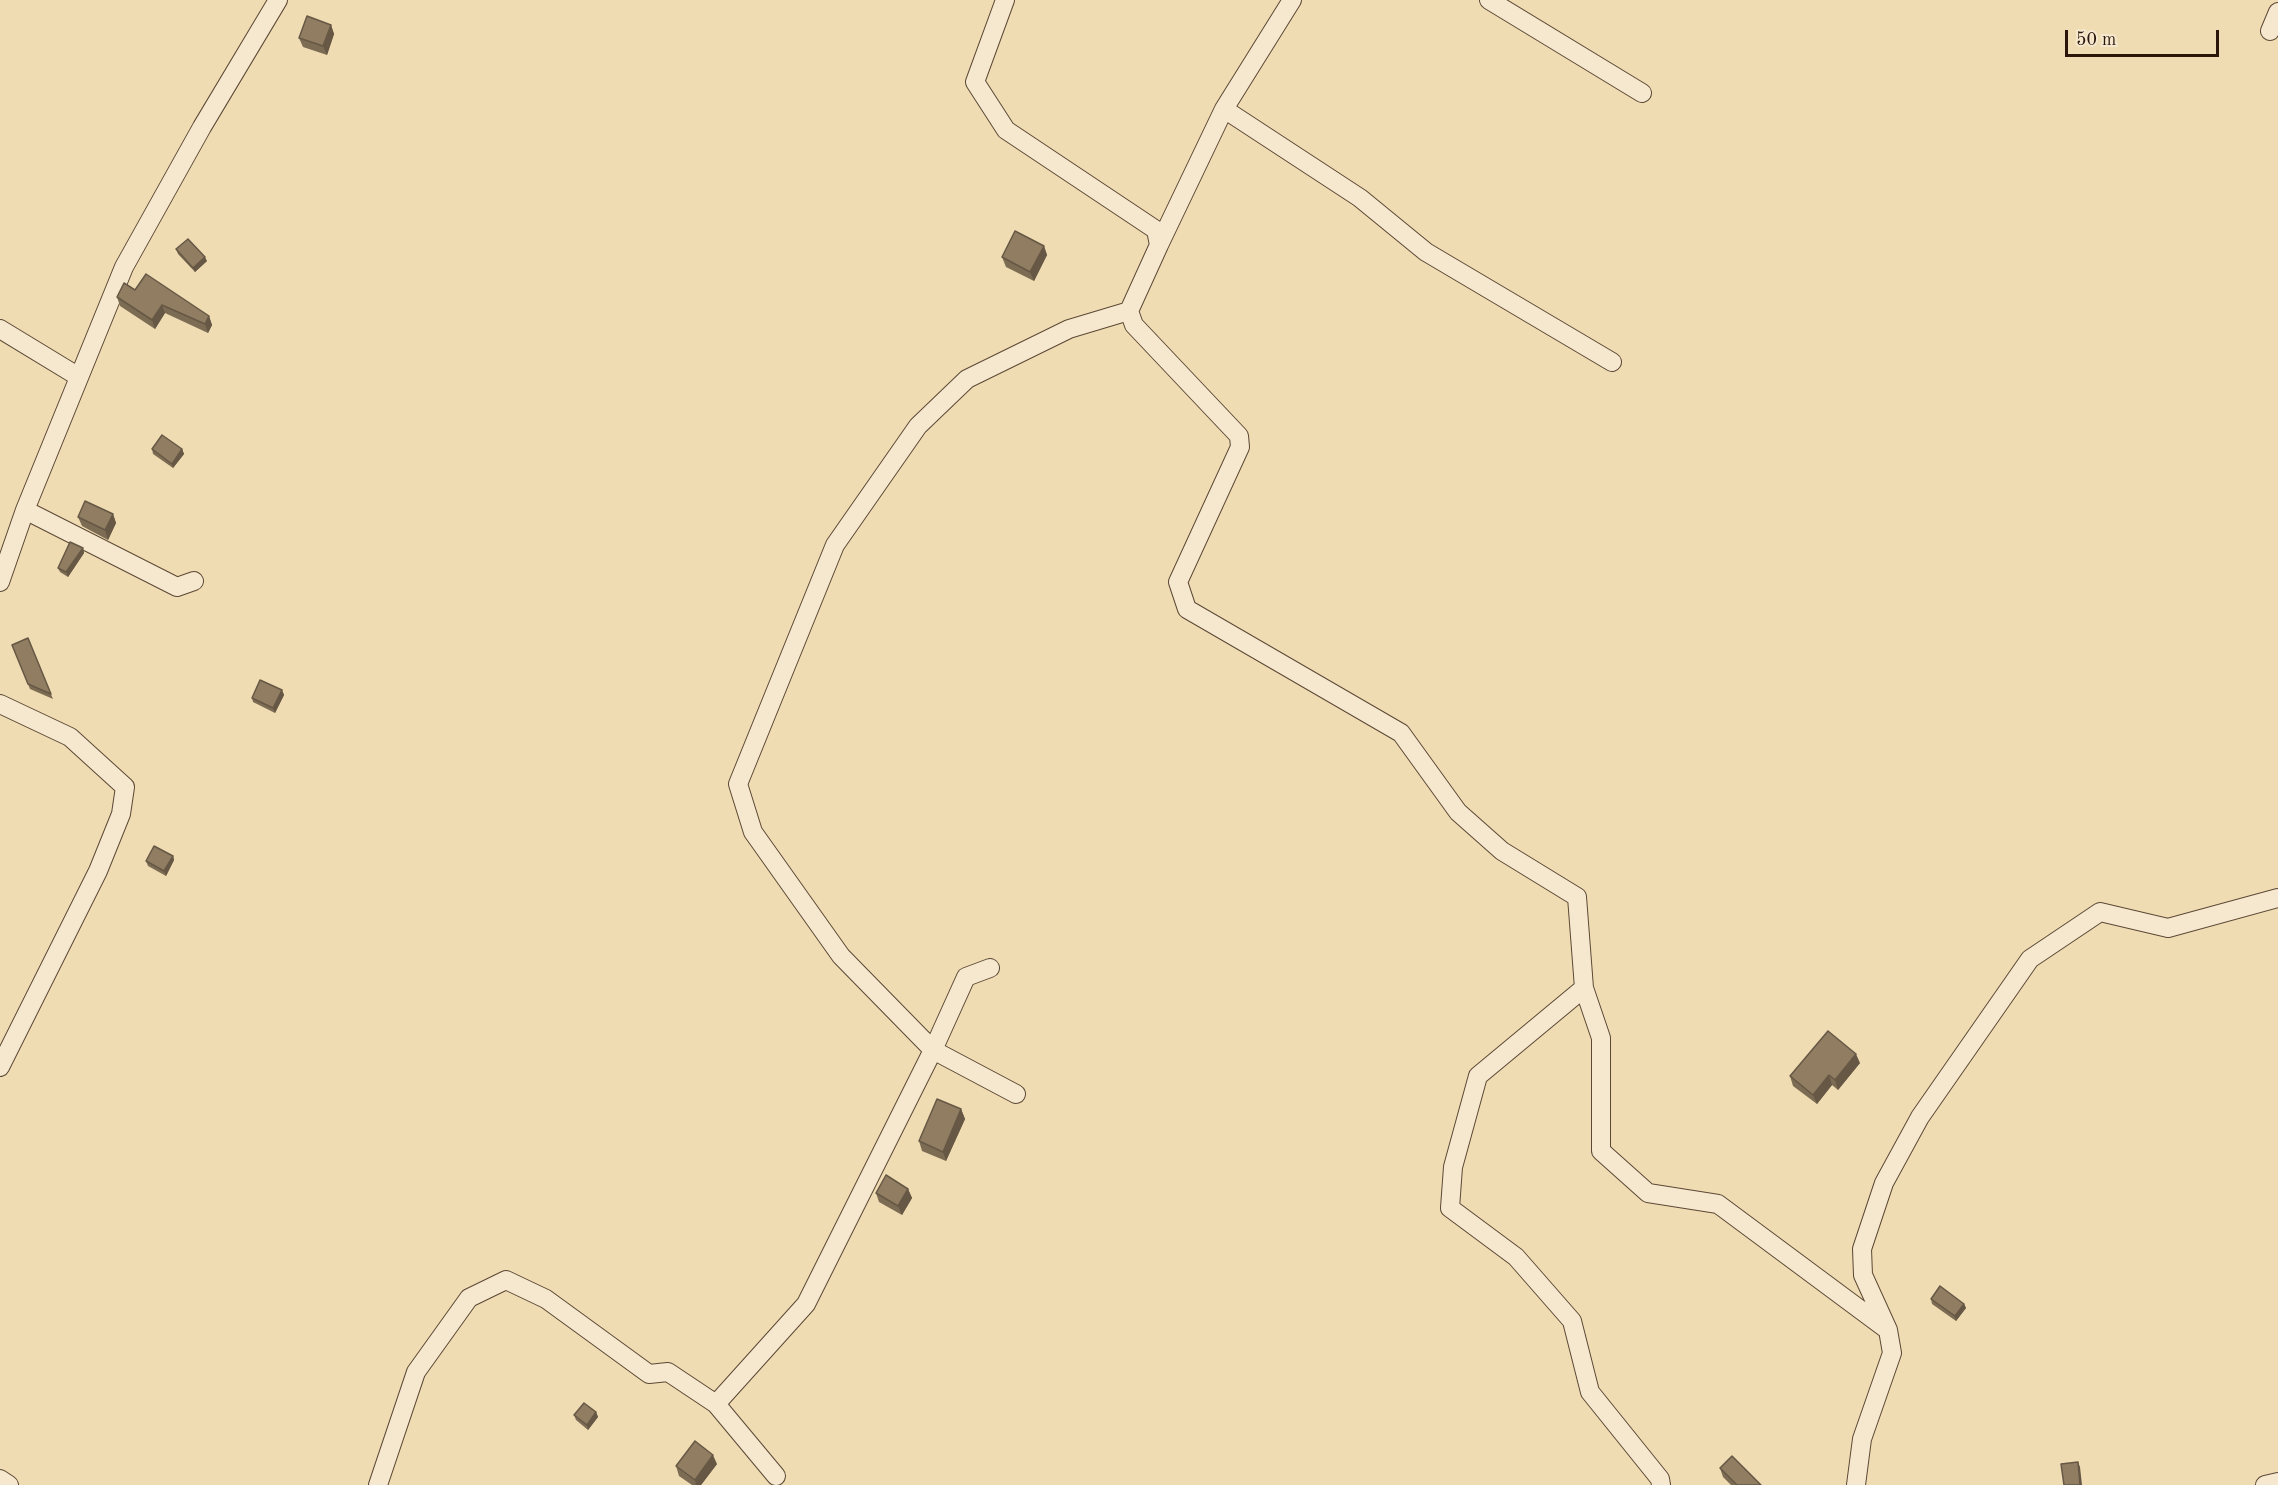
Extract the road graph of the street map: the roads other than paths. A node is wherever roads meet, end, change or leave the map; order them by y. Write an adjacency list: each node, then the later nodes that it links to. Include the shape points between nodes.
1 (278, 0): 13 (street, via 124,267)
2 (1005, 0): 9 (street, via 975,82 1006,130 1156,230)
3 (1292, 0): 8 (street)
4 (1489, 0): 7 (street)
5 (2278, 12): 6 (street)
6 (2270, 31)
7 (1642, 93)
8 (1224, 109): 9 (street); 12 (street, via 1360,198 1426,252)
9 (1159, 245): 10 (street)
10 (1129, 311): 20 (street, via 1134,325 1239,436 1240,447 1178,582 1187,609 1401,733 1458,812 1502,851 1577,897); 21 (street, via 1069,329 967,379 918,426 835,544 738,784 753,832 842,957)
11 (0, 329): 13 (street)
12 (1612, 362)
13 (78, 377): 14 (street)
14 (25, 510): 15 (street, via 177,587); 16 (street)
15 (194, 581)
16 (0, 582)
17 (0, 704): 22 (street, via 70,737 125,788 121,814 98,871)
18 (2278, 898): 24 (street, via 2168,928 2100,912 2030,959 1920,1117 1884,1183 1862,1249 1863,1275)
19 (990, 968): 21 (street, via 966,977)
20 (1584, 988): 24 (street, via 1601,1038 1601,1151 1648,1193 1718,1204); 31 (street, via 1478,1076 1453,1167 1450,1208 1516,1257 1572,1321 1590,1392)
21 (933, 1050): 23 (street); 25 (street, via 806,1304)
22 (0, 1067)
23 (1016, 1094)
24 (1888, 1330): 32 (street, via 1892,1353 1863,1439)
25 (716, 1404): 26 (street); 30 (street, via 668,1372 649,1374 546,1299 506,1280 469,1298 416,1372)
26 (776, 1476)
27 (0, 1479): 29 (street)
28 (2278, 1482): 33 (street)
29 (9, 1485)
30 (378, 1485)
31 (1661, 1485)
32 (1856, 1485)
33 (2265, 1485)

